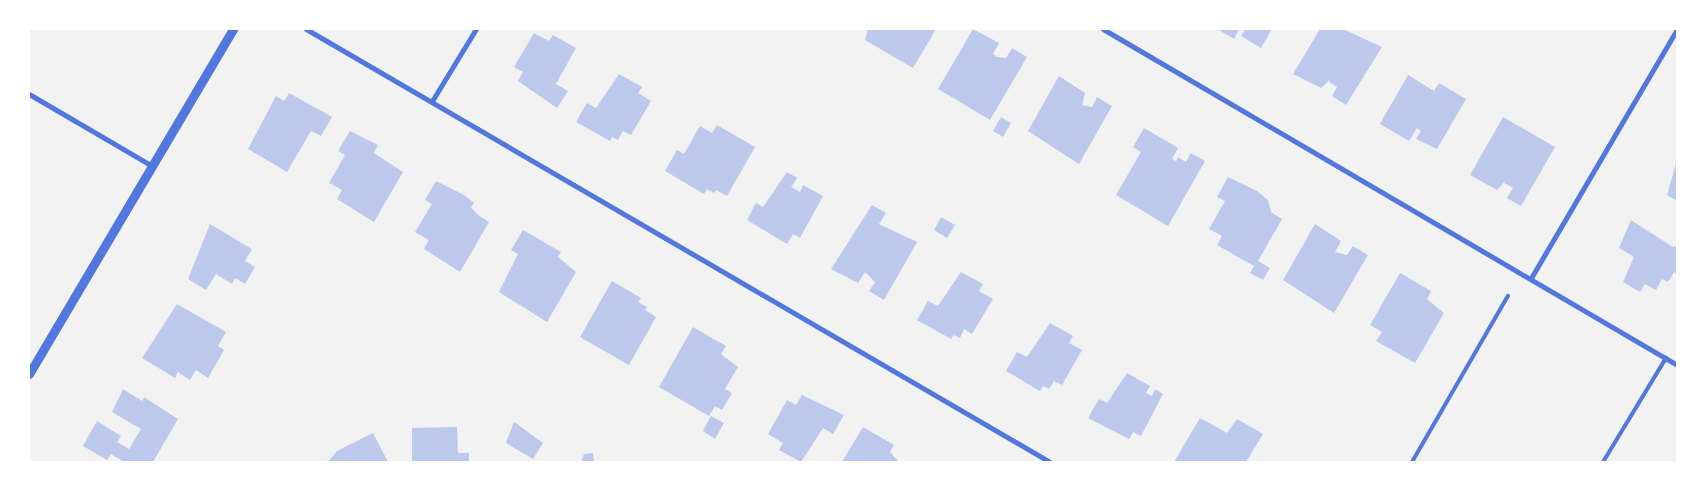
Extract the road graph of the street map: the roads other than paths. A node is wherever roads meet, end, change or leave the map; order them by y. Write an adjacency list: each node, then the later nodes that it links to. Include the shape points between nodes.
1 (233, 29): 8 (street)
2 (306, 29): 7 (street)
3 (476, 29): 7 (street)
4 (1103, 29): 9 (street)
5 (1677, 29): 9 (street)
6 (29, 94): 8 (street)
7 (432, 101): 14 (street)
8 (152, 166): 13 (street)
9 (1531, 278): 11 (street)
10 (1508, 296): 15 (lane)
11 (1666, 358): 12 (street); 16 (lane)
12 (1677, 365)
13 (29, 374)
14 (1050, 462)
15 (1412, 462)
16 (1603, 462)

